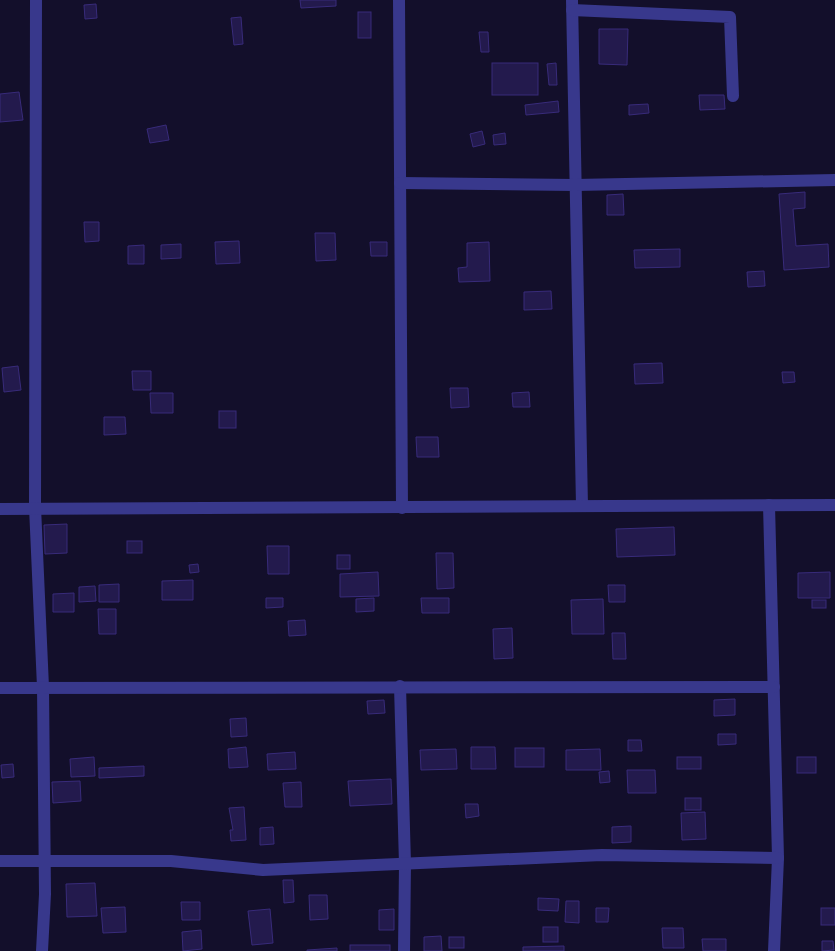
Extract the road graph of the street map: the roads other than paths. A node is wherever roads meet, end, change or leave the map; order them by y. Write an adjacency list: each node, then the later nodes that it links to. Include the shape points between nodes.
1 (36, 0): 11 (street)
2 (399, 0): 6 (street)
3 (572, 5): 4 (street, via 730,17); 7 (street)
4 (733, 96)
5 (835, 180): 7 (street)
6 (400, 183): 7 (street); 12 (street)
7 (575, 185): 10 (street)
8 (769, 505): 9 (street); 10 (street); 16 (street)
9 (835, 505)
10 (582, 506): 12 (street)
11 (35, 507): 12 (street); 13 (street); 15 (street)
12 (402, 508)
13 (0, 509)
14 (400, 686): 15 (street); 16 (street); 21 (street)
15 (43, 687): 17 (street); 20 (street)
16 (774, 687): 18 (street)
17 (0, 688)
18 (778, 858): 21 (street, via 602,855); 24 (street)
19 (0, 861): 20 (street)
20 (43, 861): 21 (street, via 171,861 263,870); 22 (street)
21 (405, 864): 23 (street)
22 (42, 951)
23 (404, 951)
24 (774, 951)

